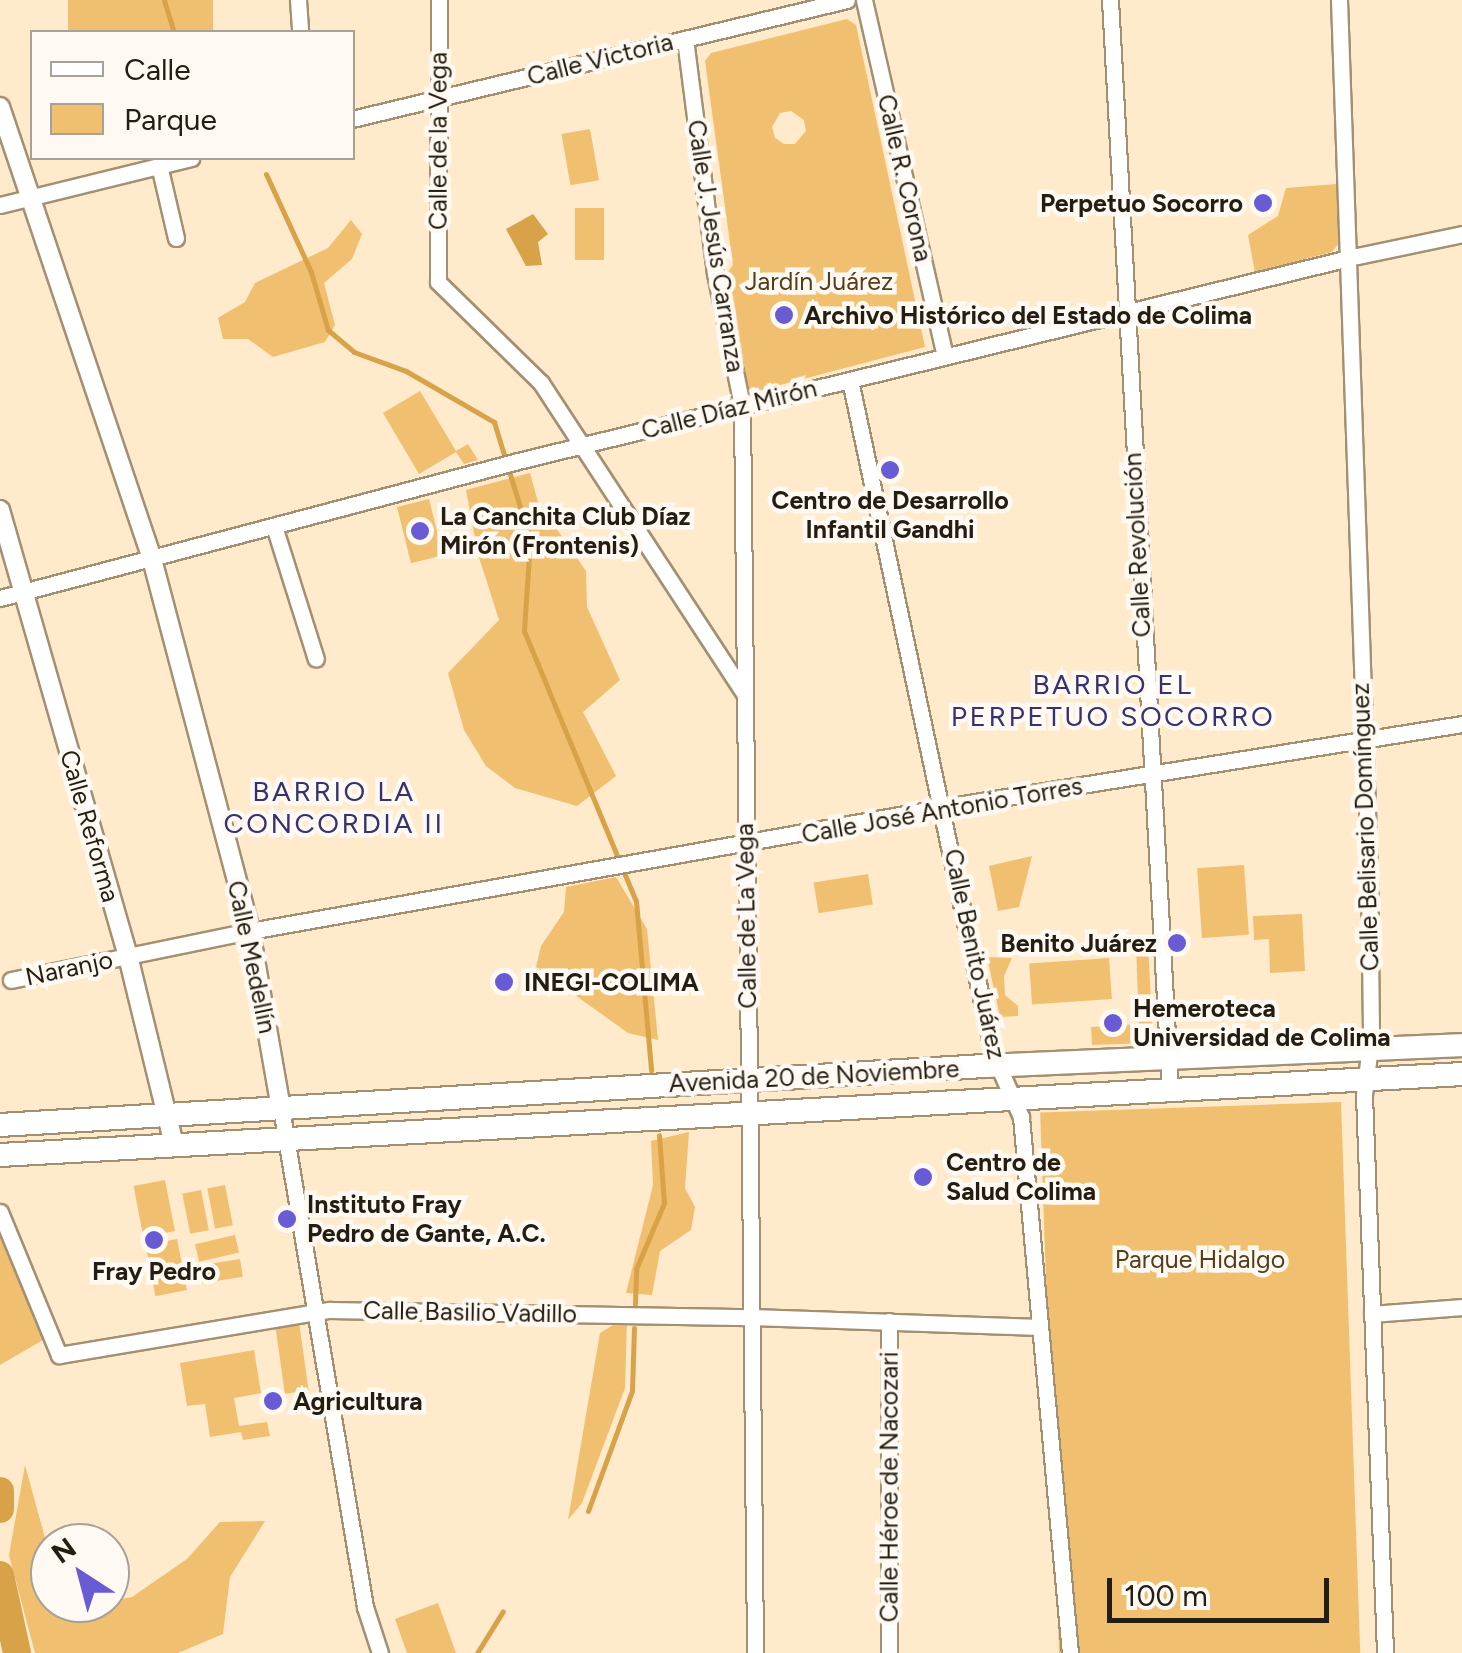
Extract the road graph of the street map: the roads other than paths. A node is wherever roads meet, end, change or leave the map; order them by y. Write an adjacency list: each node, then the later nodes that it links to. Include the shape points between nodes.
1 (298, 0): 9 (street)
2 (439, 0): 11 (street, Calle de la Vega)
3 (767, 0): 8 (street)
4 (847, 0): 8 (street, Calle Victoria)
5 (864, 0): 22 (street, Calle R. Corona)
6 (1110, 0): 21 (street, Calle Revolución)
7 (1340, 0): 20 (street, Calle Belisario Domínguez)
8 (767, 19): 10 (street, Calle Victoria)
9 (300, 30)
10 (685, 39): 11 (street, Calle Victoria); 24 (street, Calle J. Jesús Carranza, via 715,273)
11 (438, 98): 13 (street, Calle Victoria); 25 (street, Calle de la Vega, via 438,282 541,383)
12 (0, 106): 16 (street, Calle Medellín)
13 (355, 117)
14 (181, 160): 15 (street)
15 (159, 165): 16 (street); 19 (street)
16 (28, 197): 17 (street); 28 (street, Calle Medellín)
17 (0, 206)
18 (1462, 234): 20 (street, Calle Díaz Mirón)
19 (176, 238)
20 (1348, 258): 21 (street, Calle Díaz Mirón); 34 (street, Calle Belisario Domínguez)
21 (1124, 312): 22 (street, Calle Díaz Mirón); 35 (street, Calle Revolución)
22 (945, 356): 23 (street, Calle Díaz Mirón)
23 (850, 380): 24 (street, Calle Díaz Mirón); 36 (street, Calle Benito Juárez)
24 (742, 406): 25 (street, Calle Díaz Mirón); 32 (street, Calle J. Jesús Carranza)
25 (585, 445): 27 (street, Calle Díaz Mirón); 32 (street)
26 (0, 510): 29 (street, Calle Reforma)
27 (274, 526): 28 (street, Calle Díaz Mirón); 31 (street)
28 (152, 559): 29 (street, Calle Díaz Mirón); 38 (street, Calle Medellín)
29 (24, 593): 30 (street, Calle Díaz Mirón); 39 (street, Calle Reforma)
30 (0, 598)
31 (316, 659)
32 (744, 693): 37 (street, Calle de La Vega)
33 (1462, 724): 34 (street, Calle José Antonio Torres)
34 (1363, 737): 35 (street, Calle José Antonio Torres); 42 (street, Calle Belisario Domínguez)
35 (1150, 774): 36 (street, Calle José Antonio Torres); 43 (street, Calle Revolución)
36 (944, 807): 37 (street, Calle José Antonio Torres); 44 (street, Calle Benito Juárez)
37 (746, 846): 38 (street, Calle José Antonio Torres); 47 (street, Calle de La Vega)
38 (250, 930): 39 (street, Calle José Antonio Torres); 50 (street, Calle Medellín)
39 (128, 956): 40 (street, Naranjo); 52 (street, Calle Reforma)
40 (11, 980)
41 (1462, 1045): 42 (main road, Avenida 20 de Noviembre)
42 (1369, 1051): 43 (main road, Avenida 20 de Noviembre); 46 (street, Calle Belisario Domínguez)
43 (1168, 1058): 44 (main road, Avenida 20 de Noviembre); 48 (street, Calle Revolución)
44 (998, 1066): 47 (main road, Avenida 20 de Noviembre); 49 (street, Calle Benito Juárez)
45 (1462, 1074): 46 (main road, Avenida 20 de Noviembre)
46 (1366, 1079): 48 (main road, Avenida 20 de Noviembre); 60 (street, Calle Belisario Domínguez)
47 (748, 1080): 50 (main road, Avenida 20 de Noviembre); 51 (street, Calle de La Vega)
48 (1170, 1090): 49 (main road, Avenida 20 de Noviembre)
49 (1013, 1100): 51 (main road, Avenida 20 de Noviembre); 63 (street, Calle Benito Juárez, via 1021,1117)
50 (281, 1108): 52 (main road, Avenida 20 de Noviembre); 54 (street, Calle Medellín)
51 (749, 1112): 54 (main road, Avenida 20 de Noviembre); 61 (street, Calle de La Vega)
52 (167, 1115): 53 (main road, Avenida 20 de Noviembre); 55 (street, Calle Reforma)
53 (0, 1125)
54 (285, 1138): 55 (main road, Avenida 20 de Noviembre); 59 (street, Calle Medellín)
55 (174, 1145): 56 (main road, Avenida 20 de Noviembre)
56 (0, 1155)
57 (0, 1212): 59 (street, Calle Basilio Vadillo, via 58,1356)
58 (1462, 1306): 60 (street)
59 (313, 1311): 61 (street, Calle Basilio Vadillo); 64 (street, Calle Medellín, via 365,1607)
60 (1372, 1314): 68 (street, Calle Belisario Domínguez)
61 (751, 1316): 62 (street, Calle Basilio Vadillo); 65 (street, Calle de La Vega)
62 (889, 1321): 63 (street, Calle Basilio Vadillo); 66 (street, Calle Héroe de Nacozari)
63 (1040, 1328): 67 (street, Calle Benito Juárez)
64 (380, 1653)
65 (755, 1653)
66 (889, 1653)
67 (1070, 1653)
68 (1385, 1653)

